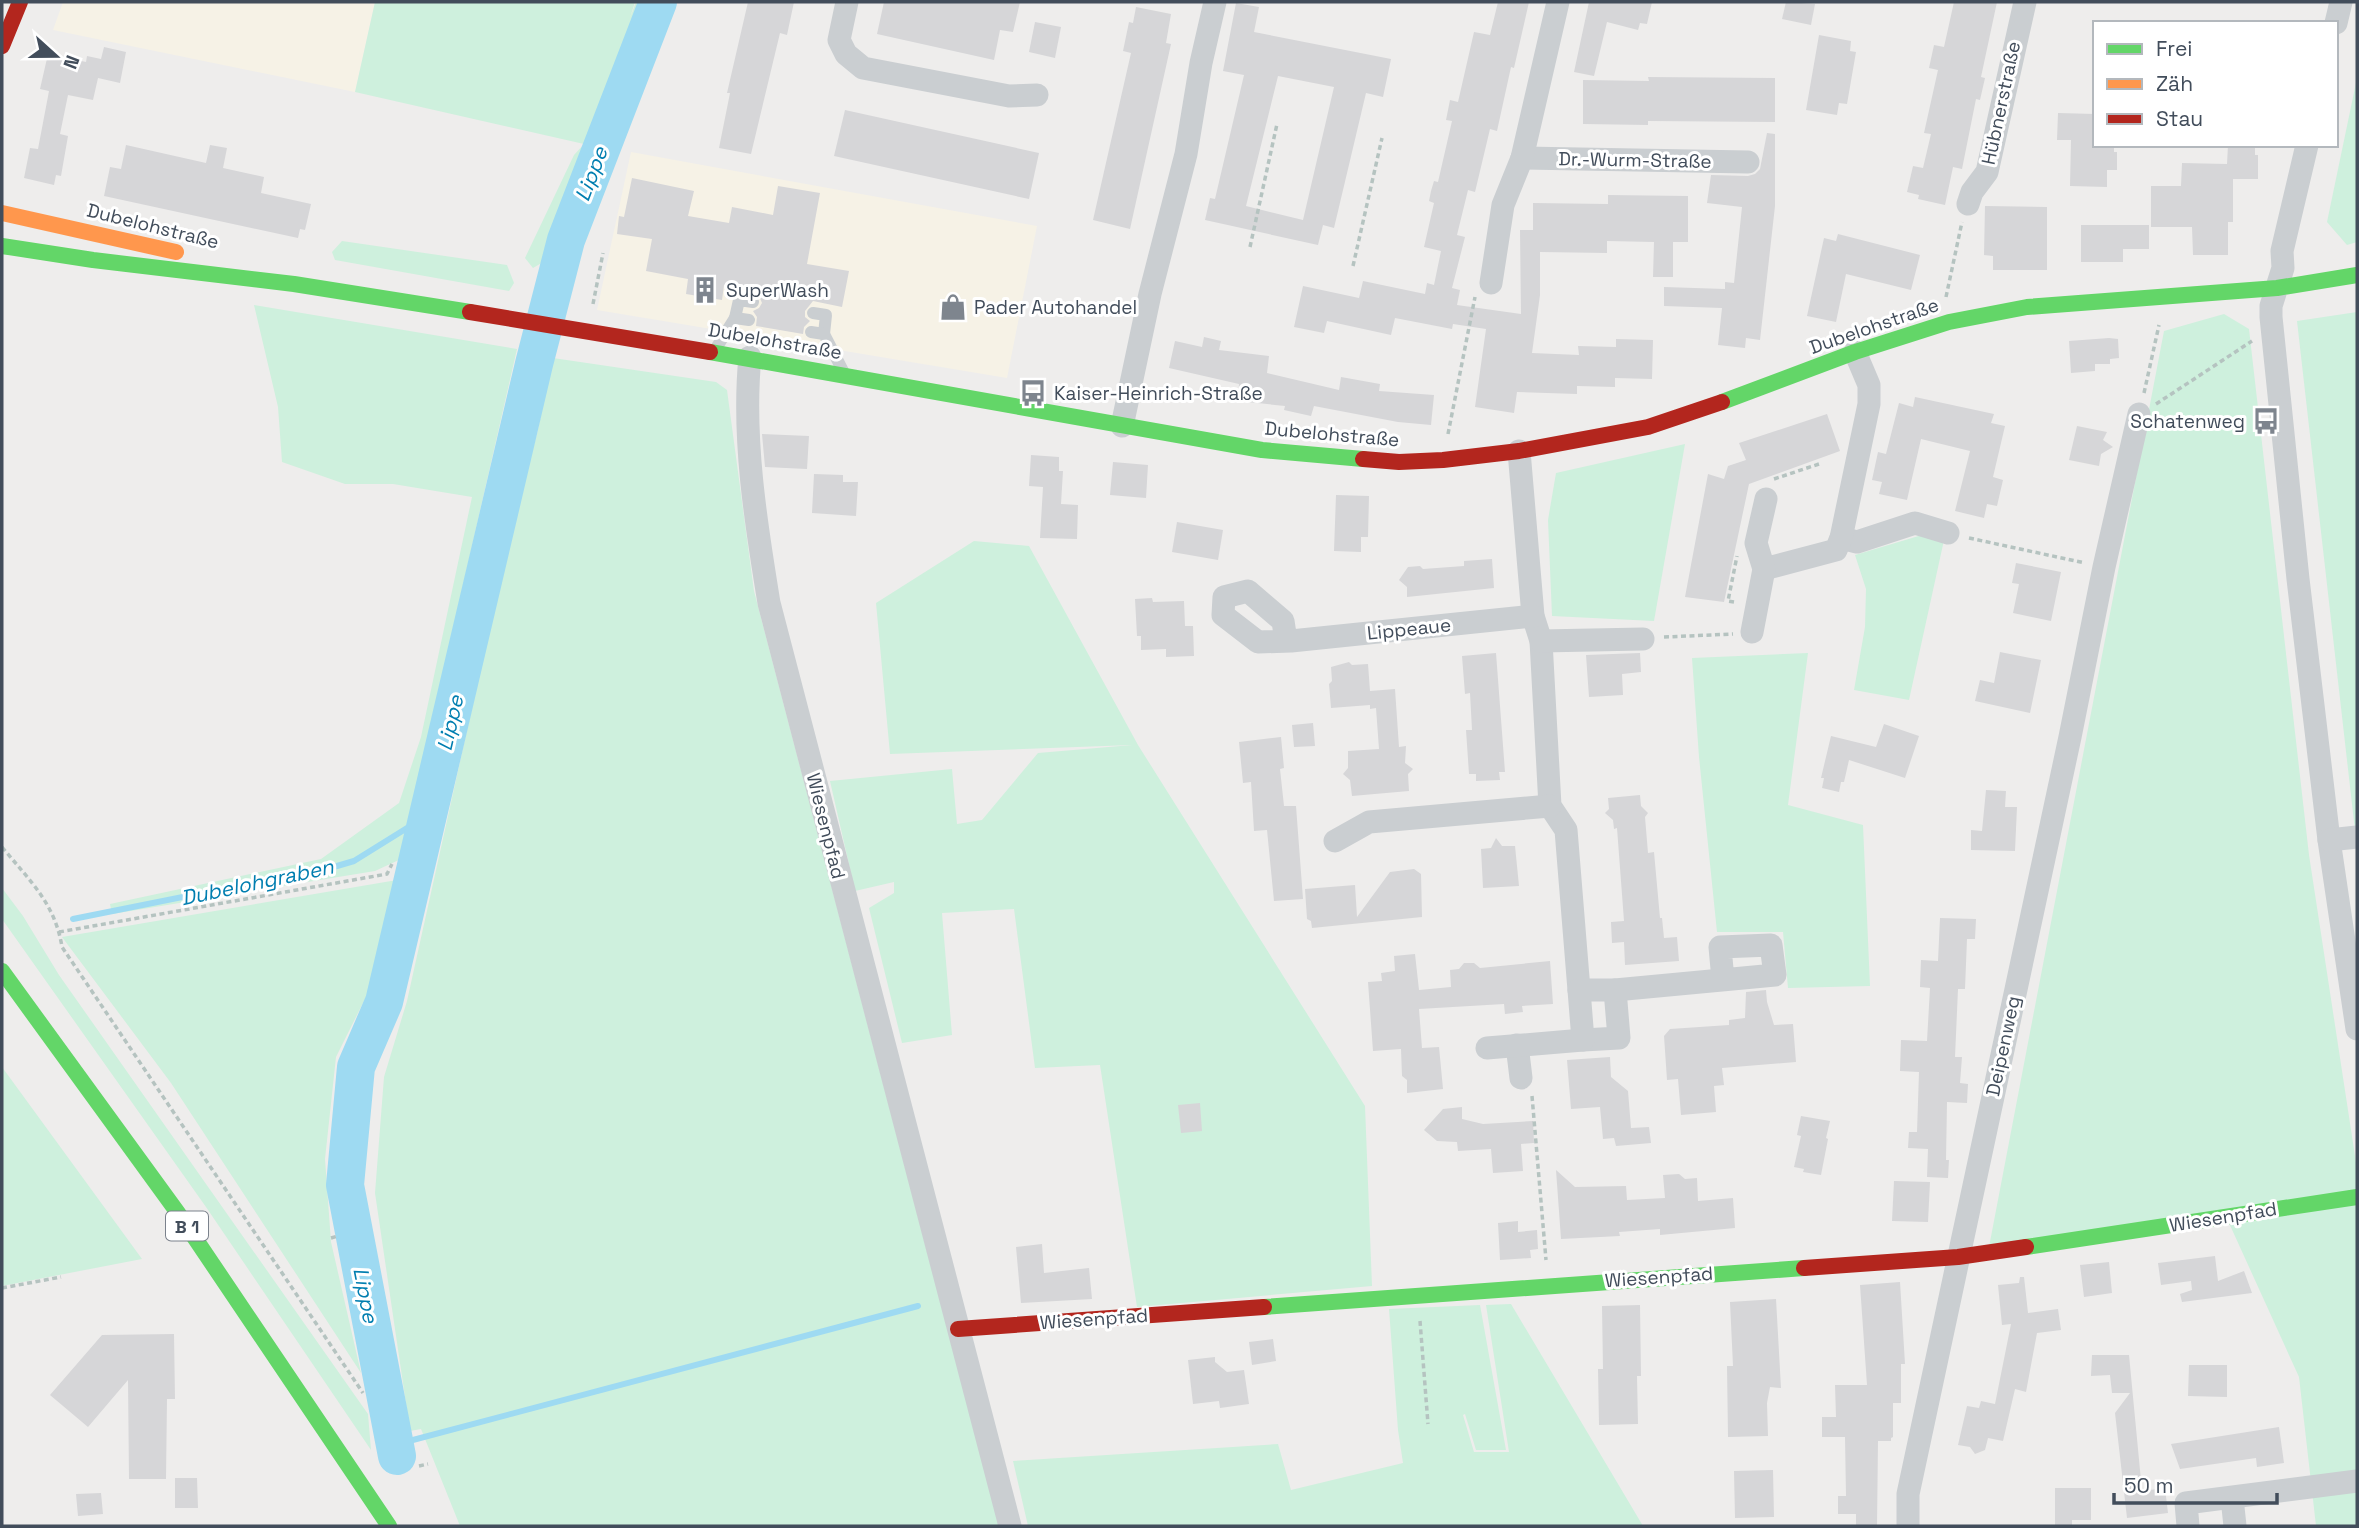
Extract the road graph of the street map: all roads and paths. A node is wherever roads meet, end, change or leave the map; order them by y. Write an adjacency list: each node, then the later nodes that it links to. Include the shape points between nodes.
1 (20, 2): 8 (main road)
2 (847, 2): 9 (street, via 839,40 846,54 863,68 1009,96)
3 (1215, 2): 38 (street, via 1186,154)
4 (1558, 2): 13 (street)
5 (2025, 2): 15 (street, Hübnerstraße, via 1987,172)
6 (2341, 2): 7 (street)
7 (2336, 21)
8 (2, 46)
9 (1037, 95)
10 (1277, 124): 18 (path)
11 (1382, 138): 20 (path)
12 (2307, 147): 24 (street)
13 (1522, 158): 14 (street, Dr.-Wurm-Straße); 23 (street, via 1503,205)
14 (1748, 162)
15 (1968, 204): 30 (path, via 1945,302)
16 (2, 213): 22 (main road, Dubelohstraße)
17 (2, 246): 22 (main road, Dubelohstraße)
18 (1250, 247)
19 (603, 253): 31 (path)
20 (1353, 266)
21 (2357, 275): 24 (main road, Dubelohstraße)
22 (293, 284): 31 (main road, Dubelohstraße)
23 (1491, 284): 40 (path, via 1475,294)
24 (2277, 288): 25 (main road, Dubelohstraße); 53 (street, via 2271,317)
25 (2165, 295): 30 (main road, Dubelohstraße, via 2027,307); 37 (path)
26 (753, 302): 28 (lane, via 739,300)
27 (813, 313): 36 (lane, via 827,315 817,333)
28 (735, 318): 29 (lane); 34 (lane)
29 (749, 320)
30 (1949, 322): 33 (main road, Dubelohstraße)
31 (583, 329): 34 (main road, Dubelohstraße)
32 (2258, 337): 37 (path)
33 (1846, 350): 39 (main road, Dubelohstraße, via 1648,427); 43 (street, via 1869,385 1869,404)
34 (714, 352): 35 (main road, Dubelohstraße)
35 (750, 357): 36 (main road, Dubelohstraße); 75 (street, Wiesenpfad, via 746,392 769,603)
36 (845, 374): 38 (main road, Dubelohstraße)
37 (2139, 414): 44 (street, Deipenweg)
38 (1122, 426): 40 (main road, Dubelohstraße, via 1262,450 1399,462)
39 (1519, 452): 40 (main road, Dubelohstraße); 46 (street)
40 (1443, 460)
41 (1766, 499): 45 (street, via 1756,543)
42 (1948, 533): 43 (street, via 1914,523 1857,542); 44 (path)
43 (1841, 538): 45 (street, via 1836,550)
44 (2104, 567): 70 (street, Deipenweg)
45 (1764, 569): 47 (street)
46 (1533, 616): 49 (street, Lippeaue); 50 (street)
47 (1752, 632): 48 (path)
48 (1643, 639): 50 (street)
49 (1286, 641)
50 (1541, 641): 51 (street)
51 (1550, 806): 54 (street, via 1369,822); 60 (street, via 1566,830)
52 (2357, 837): 53 (street)
53 (2329, 840): 62 (street)
54 (1335, 841)
55 (2, 847): 57 (path, via 50,905)
56 (393, 864): 57 (path, via 387,874)
57 (60, 932): 76 (path, via 62,947)
58 (2, 971): 82 (main road, B 1, via 178,1213)
59 (1723, 980): 61 (street)
60 (1579, 990): 61 (street); 63 (street)
61 (1615, 990): 63 (street, via 1619,1038)
62 (2357, 1030)
63 (1583, 1040): 64 (street)
64 (1517, 1045): 65 (street); 66 (street)
65 (1487, 1048)
66 (1521, 1079): 72 (path, via 1532,1087)
67 (2357, 1197): 70 (main road, Wiesenpfad)
68 (338, 1236): 69 (path)
69 (331, 1238)
70 (1958, 1257): 72 (main road, Wiesenpfad); 84 (street, Deipenweg, via 1908,1494)
71 (61, 1277): 73 (path)
72 (1548, 1285): 74 (main road, Wiesenpfad)
73 (2, 1288)
74 (1418, 1295): 75 (main road, Wiesenpfad); 77 (path)
75 (958, 1329): 83 (street, Wiesenpfad)
76 (363, 1394)
77 (1428, 1423)
78 (428, 1464): 79 (path)
79 (419, 1466)
80 (2357, 1481): 81 (street)
81 (2232, 1498): 85 (street, via 2186,1503); 86 (street)
82 (389, 1526)
83 (1010, 1526)
84 (1908, 1526)
85 (2188, 1526)
86 (2235, 1526)

